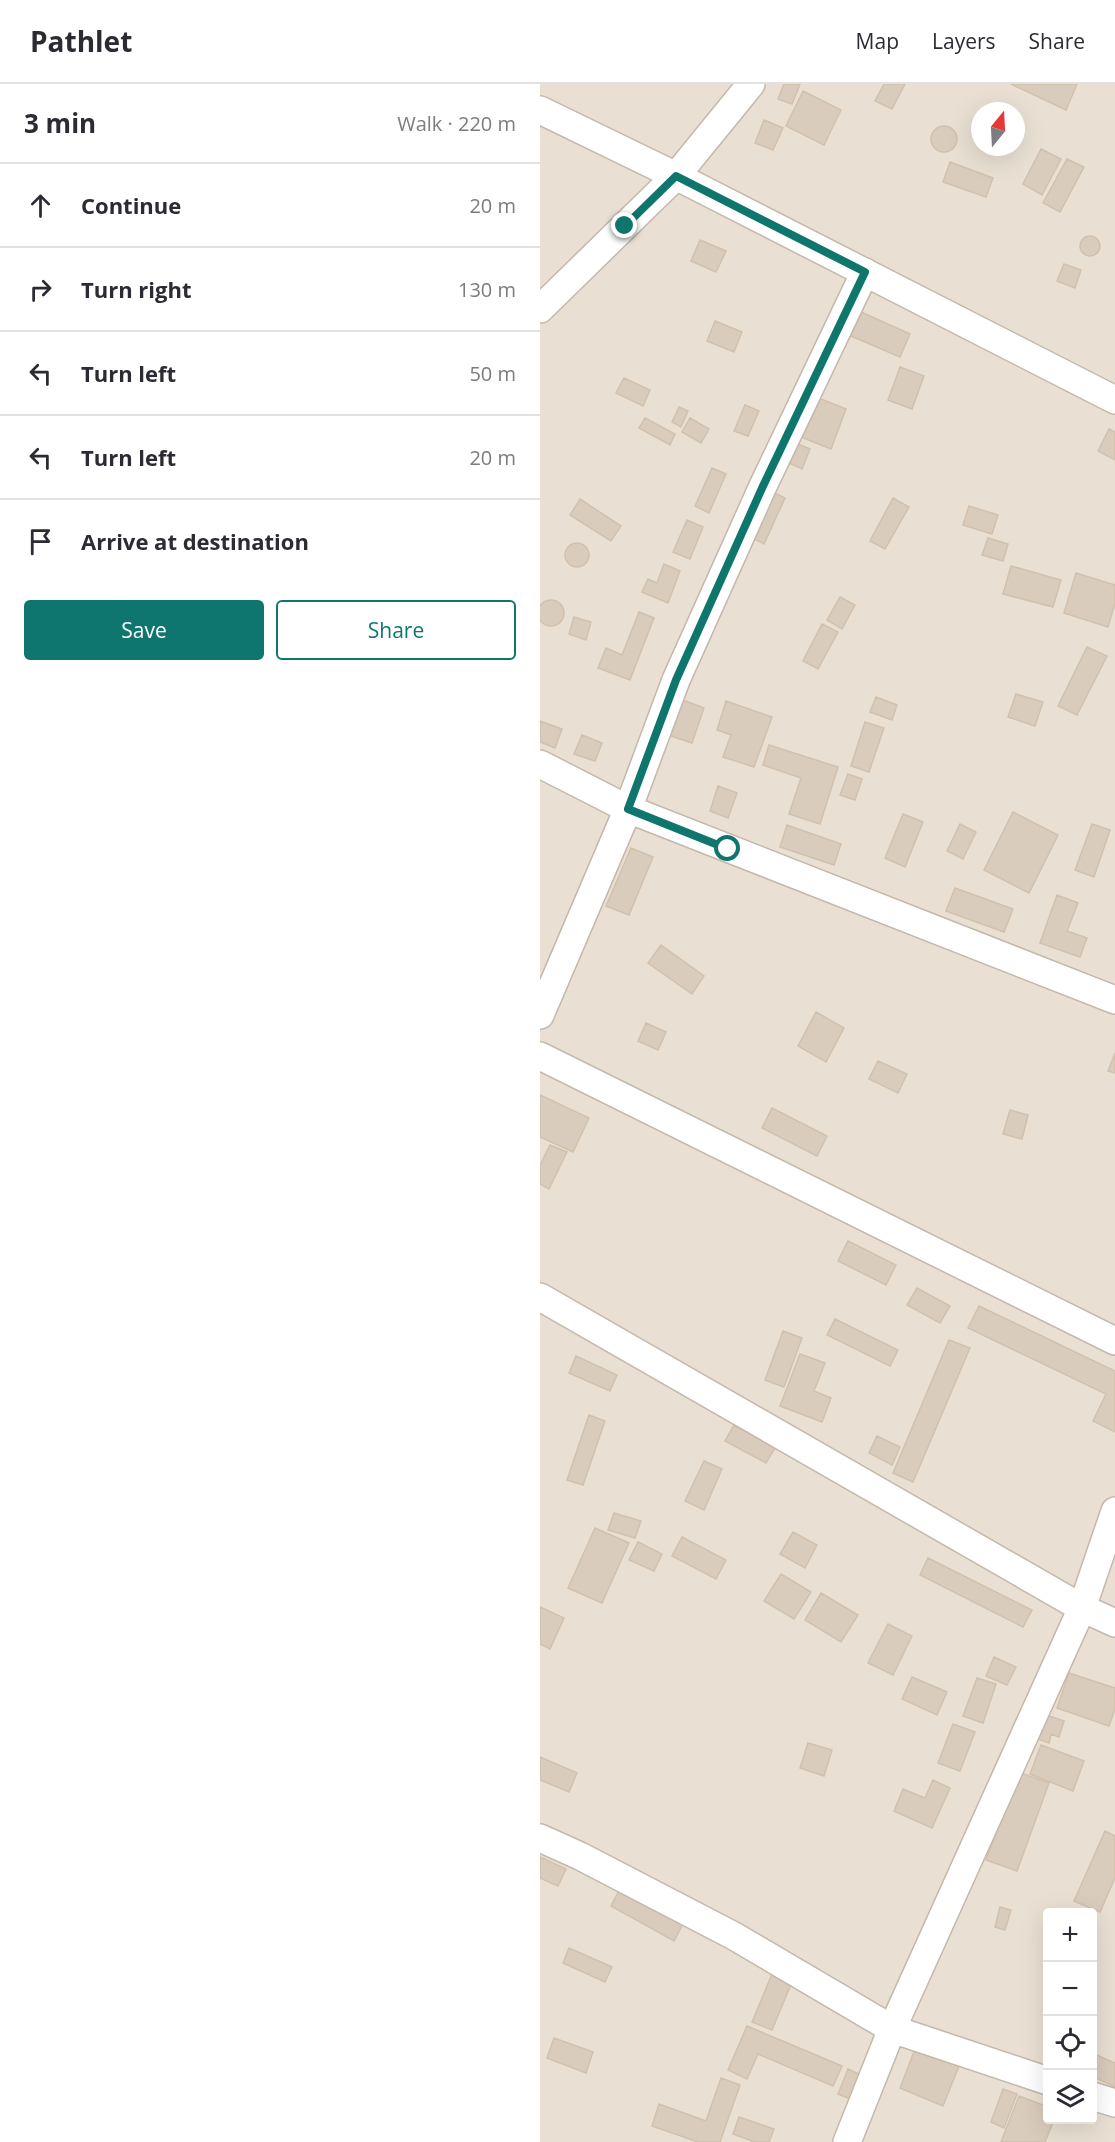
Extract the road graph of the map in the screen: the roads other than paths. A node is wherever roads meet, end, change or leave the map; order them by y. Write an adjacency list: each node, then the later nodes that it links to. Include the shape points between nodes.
1 (751, 84): 3 (street)
2 (540, 110): 3 (street)
3 (676, 176): 4 (street); 5 (street)
4 (865, 272): 6 (street); 8 (street, via 676,680)
5 (540, 309)
6 (1115, 400)
7 (540, 764): 8 (street)
8 (628, 809): 9 (street); 10 (street)
9 (1115, 1000)
10 (540, 1015)
11 (540, 1056): 13 (street)
12 (540, 1297): 15 (street)
13 (1115, 1341)
14 (1115, 1511): 15 (street)
15 (1082, 1608): 16 (street); 18 (street)
16 (1115, 1623)
17 (540, 1838): 18 (street, via 734,1936)
18 (892, 2029): 19 (street); 22 (street)
19 (1043, 2080)
20 (1097, 2098): 21 (street)
21 (1115, 2103)
22 (848, 2142)

